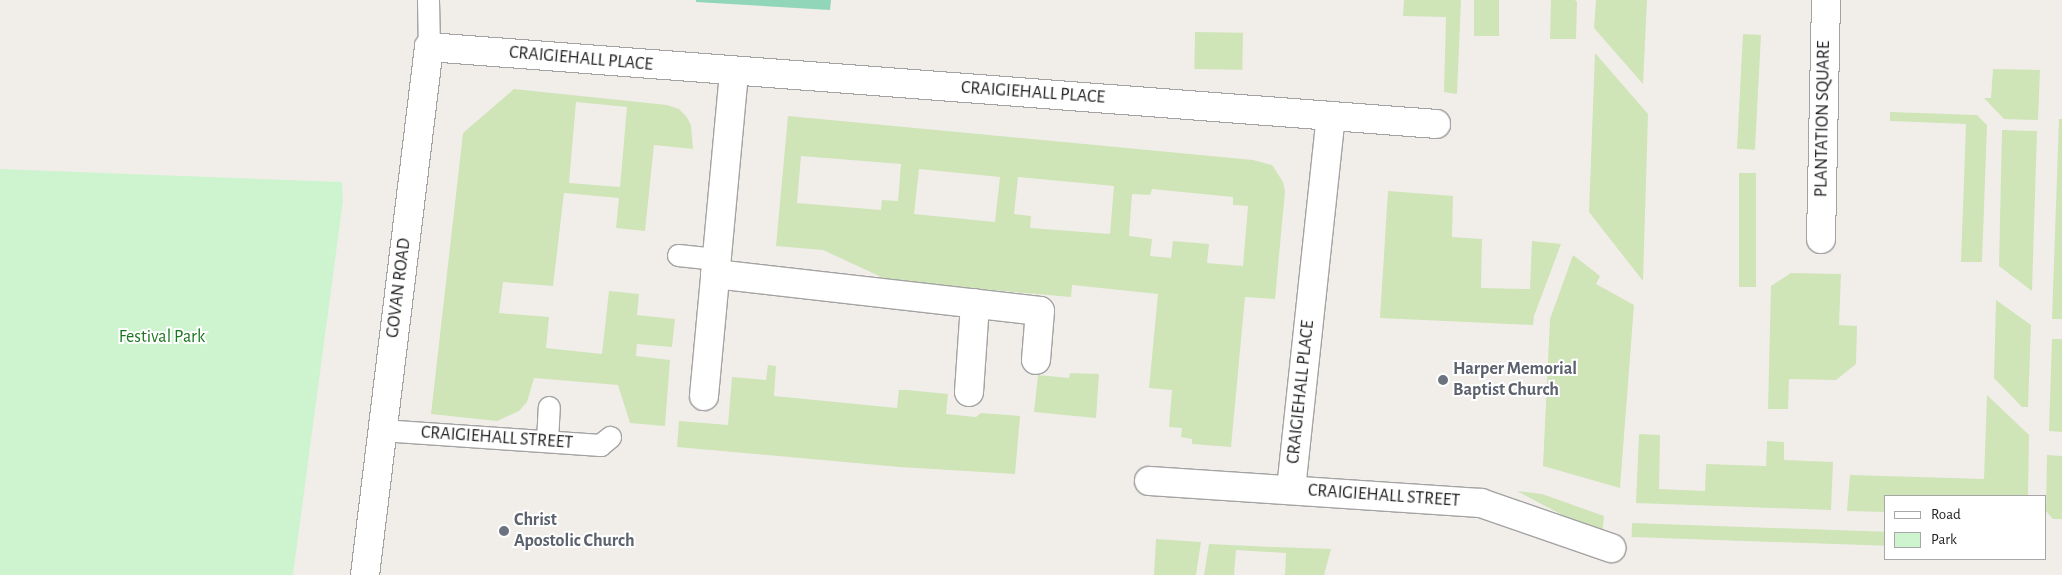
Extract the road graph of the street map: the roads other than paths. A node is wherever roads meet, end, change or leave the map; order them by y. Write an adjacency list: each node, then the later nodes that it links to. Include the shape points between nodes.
1 (428, 0): 3 (lane, GOVAN ROAD)
2 (1826, 0): 7 (street, PLANTATION SQUARE)
3 (428, 47): 4 (street, CRAIGIEHALL PLACE); 15 (street, GOVAN ROAD)
4 (734, 71): 5 (street, CRAIGIEHALL PLACE); 9 (street)
5 (1331, 116): 6 (street, CRAIGIEHALL PLACE); 19 (street, CRAIGIEHALL PLACE)
6 (1436, 124)
7 (1821, 239)
8 (678, 255): 9 (lane)
9 (716, 266): 10 (street); 13 (street)
10 (975, 303): 11 (street, via 1040,311); 12 (street)
11 (1036, 360)
12 (969, 392)
13 (704, 396)
14 (549, 408): 17 (lane)
15 (381, 430): 17 (lane, CRAIGIEHALL STREET); 21 (street, GOVAN ROAD)
16 (610, 437): 17 (lane, CRAIGIEHALL STREET, via 600,445)
17 (547, 442)
18 (1149, 481): 19 (street, CRAIGIEHALL STREET)
19 (1291, 489): 20 (street, CRAIGIEHALL STREET, via 1480,503)
20 (1611, 548)
21 (366, 575)

